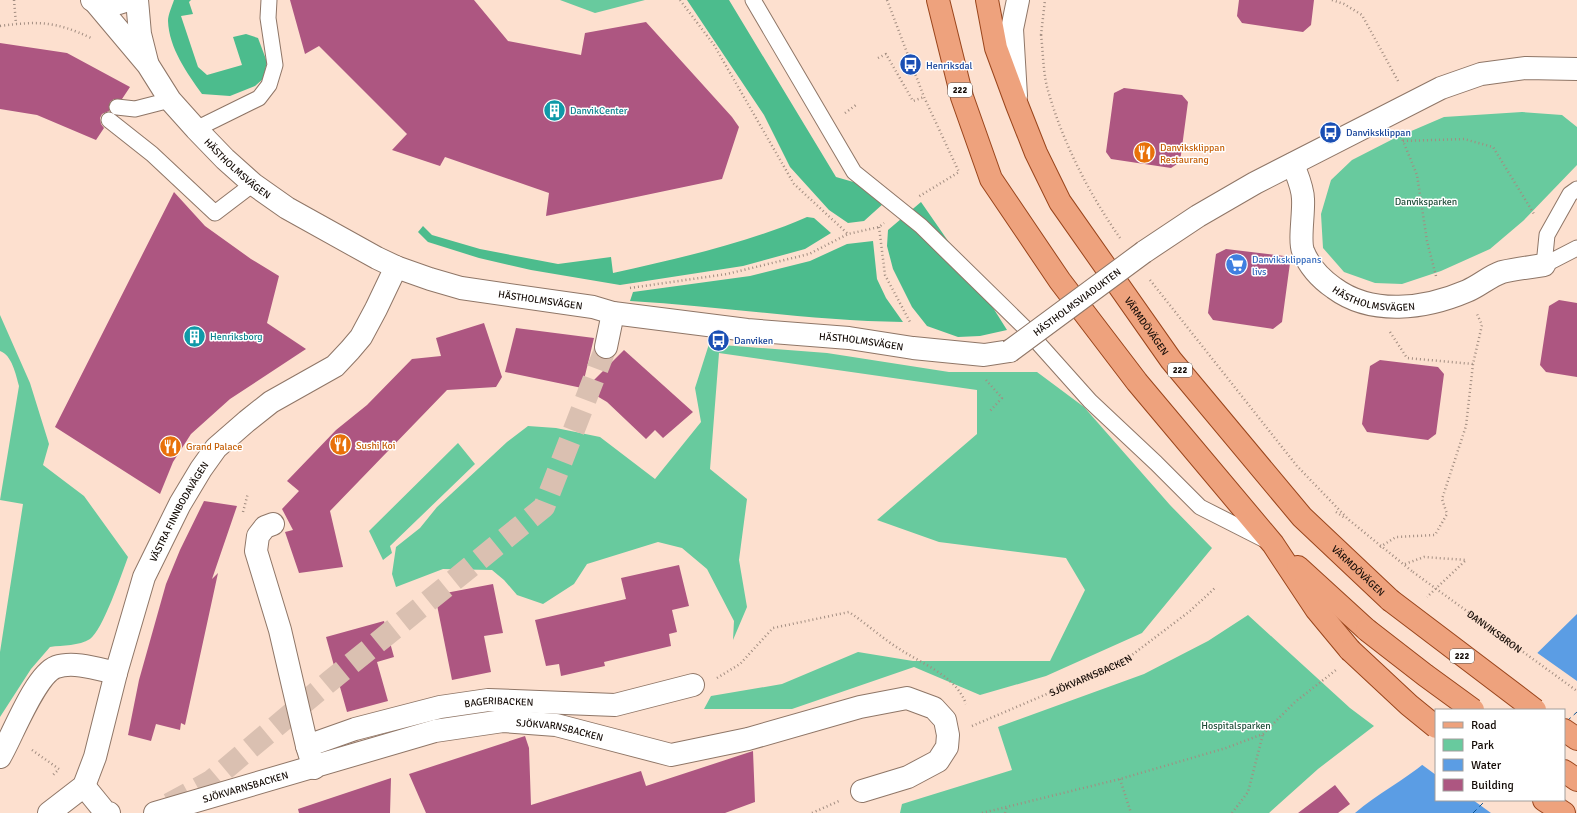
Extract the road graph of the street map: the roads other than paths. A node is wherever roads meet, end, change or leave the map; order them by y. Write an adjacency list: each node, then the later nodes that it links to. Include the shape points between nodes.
1 (127, 0): 8 (street, via 111,5)
2 (137, 0): 9 (street, HÄSTHOLMSVÄGEN, via 140,34)
3 (269, 0): 15 (lane, via 268,18 275,65 269,85 259,98)
4 (753, 0): 26 (lane, via 854,172 922,226 1023,326 1090,401 1200,507)
5 (938, 0): 26 (main road, 222, via 962,97 991,179 1060,281 1137,382)
6 (987, 0): 12 (main road, VÄRMDÖVÄGEN / 222, via 996,48)
7 (1018, 0): 12 (street, via 1012,29)
8 (94, 1): 9 (street, HÄSTHOLMSVÄGEN)
9 (148, 65): 11 (street, HÄSTHOLMSVÄGEN)
10 (1577, 69): 16 (street, via 1526,68 1481,74 1410,102)
11 (170, 100): 13 (lane, via 135,109); 15 (street, HÄSTHOLMSVÄGEN)
12 (1017, 105): 30 (main road, VÄRMDÖVÄGEN / 222, bridge, via 1036,153 1060,202 1171,360 1302,517 1390,600)
13 (117, 107)
14 (109, 120): 17 (lane, via 152,154 215,213)
15 (196, 129): 17 (street, HÄSTHOLMSVÄGEN)
16 (1293, 164): 20 (street, HÄSTHOLMSVÄGEN, via 1304,198 1303,250 1312,267 1327,284 1343,295 1362,303 1416,306 1468,291 1501,273); 24 (street, HÄSTHOLMSVIADUKTEN, bridge, via 1134,248)
17 (253, 184): 21 (street, HÄSTHOLMSVÄGEN, via 287,208)
18 (1577, 189): 20 (lane, via 1570,194 1547,235)
19 (1577, 248): 20 (lane)
20 (1544, 265)
21 (396, 267): 22 (street, HÄSTHOLMSVÄGEN, via 462,288); 27 (street, VÄSTRA FINNBODAVÄGEN, via 360,337 335,366 271,402 216,448 201,469 180,504 144,577)
22 (603, 310): 23 (street); 24 (street, HÄSTHOLMSVÄGEN, via 747,330 849,338 913,348 984,355)
23 (606, 347)
24 (1010, 351)
25 (273, 524): 34 (street, via 265,527 258,536 256,551 280,630)
26 (1273, 544): 29 (main road, 222, bridge, via 1367,630); 31 (main road, bridge, via 1316,610 1350,650)
27 (116, 673): 35 (street, via 75,666 56,667 47,673 30,697); 39 (street, VÄSTRA FINNBODAVÄGEN, via 95,757)
28 (693, 685): 34 (street, BAGERIBACKEN, via 615,705 488,700 447,706 355,729)
29 (1473, 709)
30 (1534, 709)
31 (1435, 726)
32 (1565, 731): 33 (main road)
33 (1577, 740)
34 (307, 746): 36 (street)
35 (0, 757)
36 (314, 768): 40 (street, SJÖKVARNSBACKEN, via 435,731 503,721 556,725 671,755 748,739 860,707 907,698 934,708 945,720 948,735 947,747 938,761 908,776); 44 (street, SJÖKVARNSBACKEN)
37 (1565, 772): 38 (main road)
38 (1577, 780)
39 (84, 786): 42 (street); 43 (street, via 106,813)
40 (862, 791)
41 (1546, 801): 45 (main road)
42 (50, 813)
43 (109, 813)
44 (155, 813)
45 (1564, 813)

